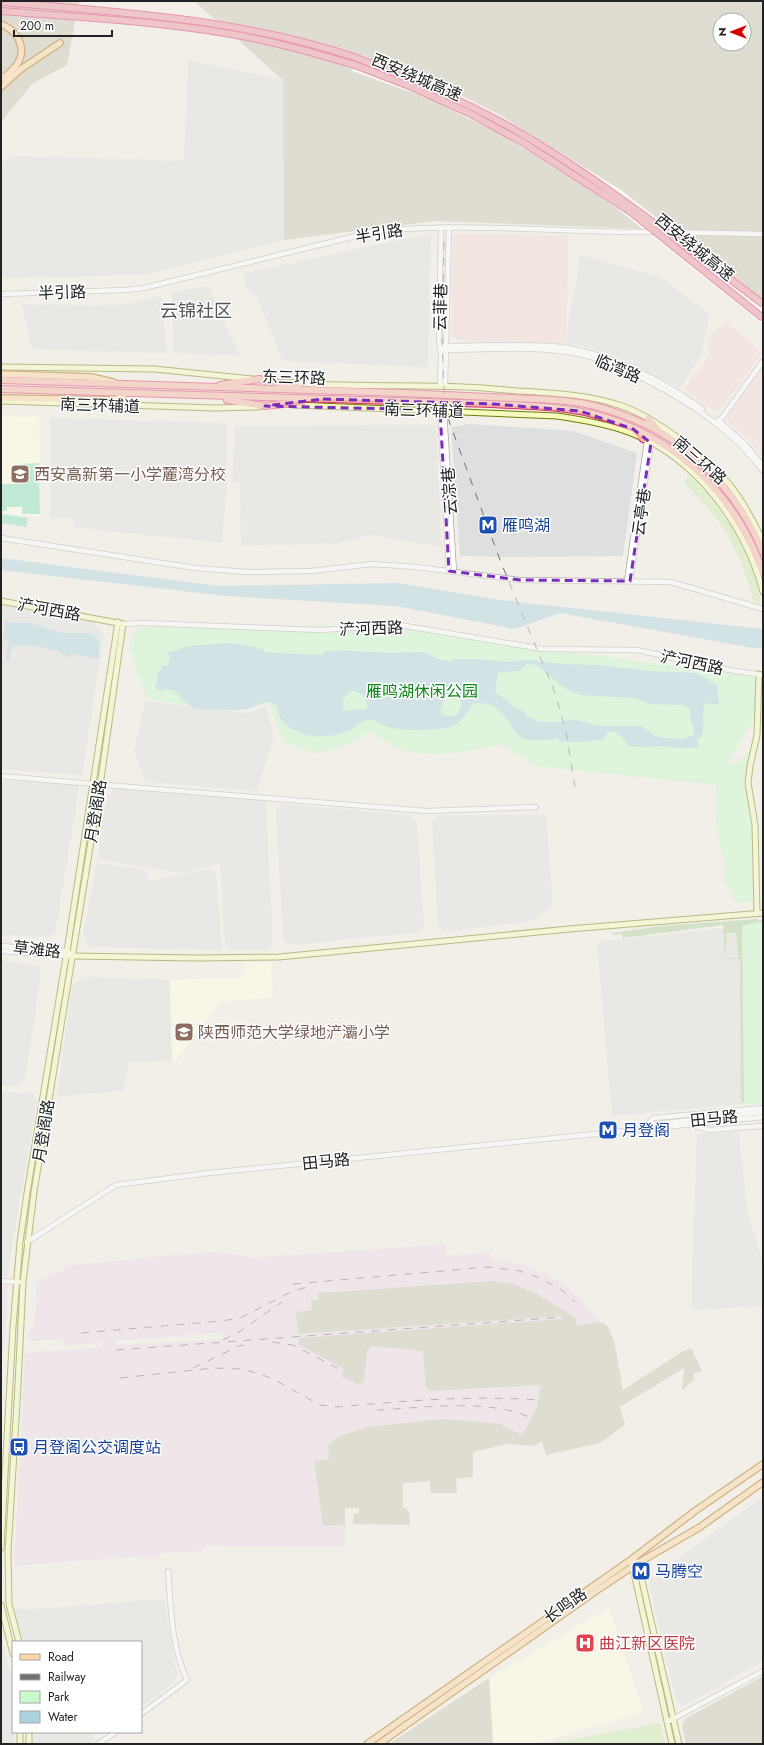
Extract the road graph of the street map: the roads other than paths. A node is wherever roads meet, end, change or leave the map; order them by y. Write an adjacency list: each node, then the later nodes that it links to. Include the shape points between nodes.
1 (1, 2): 11 (highway, 西安绕城高速, bridge, via 147,14 278,36 322,46 357,58 437,90 526,136 604,187)
2 (1, 10): 12 (highway, 西安绕城高速, bridge, via 166,25 231,34 355,65 412,87 469,113 524,143 631,212)
3 (1, 24): 5 (main road, via 11,29 21,48 21,60)
4 (60, 43): 6 (main road)
5 (1, 79)
6 (1, 87)
7 (441, 227): 8 (street, 半引路); 10 (street, 半引路, via 376,231 132,290); 13 (street, 云菲巷)
8 (449, 227): 9 (street, 半引路); 13 (street, 云菲巷)
9 (763, 234)
10 (1, 294)
11 (763, 304)
12 (763, 318)
13 (443, 348): 20 (street, 云菲巷); 34 (street, 临湾路, via 544,350 592,357 625,369)
14 (762, 361): 34 (street)
15 (1, 367): 17 (main road, 南三环辅道, via 154,370)
16 (1, 374): 19 (main road, via 91,377)
17 (259, 379): 20 (main road, 南三环辅道, via 299,383); 21 (highway); 23 (highway)
18 (1, 380): 19 (highway, 东三环路)
19 (123, 384): 21 (highway, 东三环路)
20 (442, 386): 33 (main road, 南三环辅道, via 584,396 621,405)
21 (203, 387): 23 (highway, 东三环路)
22 (1, 389): 24 (highway, 东三环路)
23 (327, 390): 29 (highway, 东三环路, via 557,400)
24 (127, 393): 25 (highway, 东三环路); 26 (main road, via 114,400)
25 (173, 395): 27 (highway, 东三环路); 30 (highway)
26 (1, 398)
27 (323, 399): 30 (highway); 32 (highway, 东三环路, via 494,404)
28 (1, 401): 30 (main road, 南三环辅道, via 215,408)
29 (586, 404): 36 (highway, 南三环路, via 634,420)
30 (265, 406): 31 (main road, 南三环辅道)
31 (442, 410): 37 (main road, 南三环辅道, via 592,421); 44 (street, 云淙巷)
32 (580, 411): 35 (highway, 南三环路)
33 (648, 419): 36 (highway); 38 (main road, 南三环辅道)
34 (719, 423): 39 (street, 临湾路, via 745,444); 40 (street, 临湾路)
35 (634, 429): 37 (highway); 38 (highway, 南三环路)
36 (664, 436): 38 (highway, 南三环路)
37 (647, 441): 38 (main road, 南三环辅道); 46 (street)
38 (681, 451): 42 (main road, 南三环辅道, via 728,484 749,513); 43 (highway, 南三环路, via 699,462 724,486 739,506); 45 (highway, 南三环路, via 724,499 750,539); 47 (main road, 南三环辅道, via 738,529 753,561)
39 (763, 466)
40 (763, 471)
41 (1, 538): 44 (street, via 195,568 311,572 372,564)
42 (763, 541)
43 (763, 552)
44 (451, 572): 46 (street, via 520,580)
45 (763, 573)
46 (629, 581): 49 (street, via 671,582)
47 (763, 592)
48 (1, 601): 50 (main road, 浐河西路)
49 (763, 609)
50 (121, 623): 51 (street, 浐河西路, via 320,630 400,625 543,649 637,650); 53 (main road, 月登阁路); 54 (main road, 月登阁路)
51 (761, 675): 56 (main road, via 757,735 748,783 755,826)
52 (1, 776): 53 (street)
53 (93, 784): 54 (street); 60 (main road, 月登阁路)
54 (100, 786): 55 (street, via 426,811); 61 (main road, 月登阁路)
55 (536, 807)
56 (757, 913): 57 (main road); 61 (main road, via 279,957)
57 (763, 913)
58 (1, 946): 60 (street, 草滩路)
59 (1, 951): 60 (street, 草滩路)
60 (67, 954): 61 (street, 草滩路); 72 (main road, 月登阁路, via 27,1193)
61 (72, 956): 70 (main road, 月登阁路)
62 (763, 1108): 66 (street, via 653,1118)
63 (763, 1112): 65 (street, 田马路)
64 (763, 1117): 65 (street, 田马路)
65 (711, 1120): 66 (street, 田马路); 67 (street, 田马路)
66 (647, 1125): 69 (street, 田马路)
67 (690, 1125): 68 (street, via 709,1130); 69 (street, 田马路)
68 (763, 1126)
69 (641, 1129): 70 (street, 田马路, via 209,1173 116,1185)
70 (27, 1242): 73 (main road, 月登阁路)
71 (1, 1280): 72 (street)
72 (16, 1282): 73 (street); 76 (main road, 月登阁路)
73 (23, 1282): 81 (main road, 月登阁路, via 8,1552 9,1604)
74 (763, 1464): 77 (main road, 长鸣路, via 695,1511)
75 (763, 1482): 78 (main road, 长鸣路, via 700,1527)
76 (1, 1548)
77 (632, 1560): 78 (main road); 93 (main road, 长鸣路)
78 (635, 1565): 85 (main road); 86 (main road); 94 (main road, 长鸣路, via 552,1624 508,1651)
79 (168, 1571): 84 (street, via 176,1647 180,1666 187,1680)
80 (1, 1605): 82 (main road)
81 (19, 1641)
82 (12, 1650)
83 (763, 1671): 85 (street)
84 (142, 1713)
85 (672, 1719): 86 (street); 96 (main road)
86 (667, 1722): 95 (main road)
87 (20, 1733): 90 (main road)
88 (29, 1733): 91 (main road)
89 (114, 1733): 92 (street)
90 (20, 1744)
91 (29, 1744)
92 (98, 1744)
93 (367, 1744)
94 (379, 1744)
95 (672, 1744)
96 (679, 1744)

